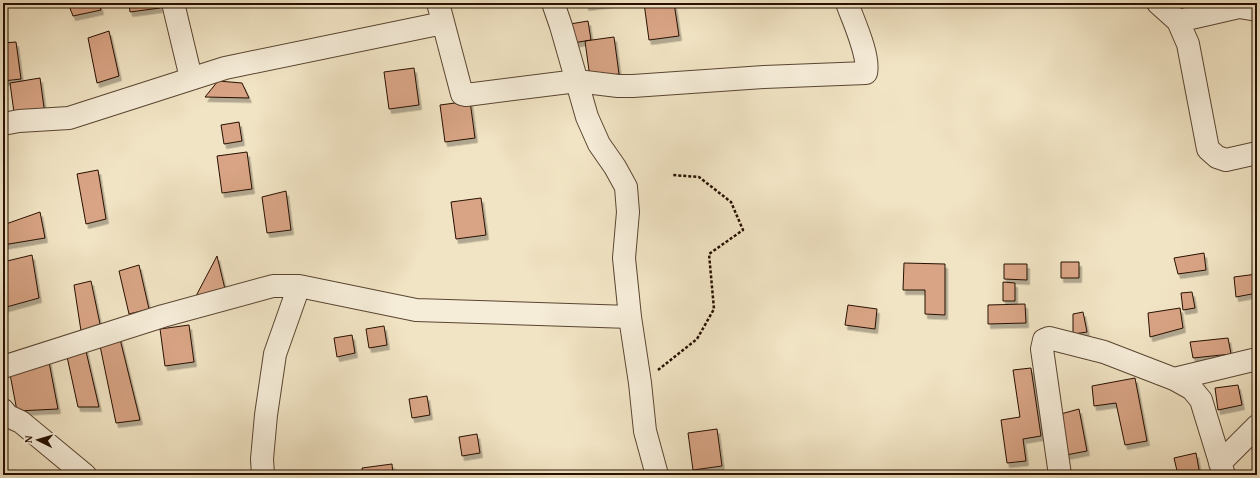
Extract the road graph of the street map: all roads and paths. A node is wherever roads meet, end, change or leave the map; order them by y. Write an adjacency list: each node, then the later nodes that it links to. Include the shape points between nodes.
1 (173, 3): 8 (street)
2 (553, 3): 9 (street)
3 (847, 3): 9 (street, via 866,56 866,73 633,86)
4 (1158, 3): 7 (street)
5 (1257, 10): 7 (street, via 1239,7)
6 (441, 13): 8 (street); 9 (street, via 462,94 472,95)
7 (1178, 21): 11 (street, via 1188,44 1208,149 1217,157 1226,160)
8 (191, 78): 10 (street, via 69,118)
9 (577, 81): 14 (street, via 599,144 626,187 628,212 624,258)
10 (3, 124)
11 (1257, 153)
12 (672, 175): 18 (path, via 699,177 731,202 743,230 709,254 714,309 697,339)
13 (299, 286): 14 (street, via 416,310); 16 (street, via 273,286 170,314); 23 (street, via 275,354 266,415)
14 (630, 317): 18 (street)
15 (1257, 359): 17 (street)
16 (3, 367)
17 (1174, 379): 21 (street, via 1192,389 1201,400); 25 (street, via 1104,352 1049,338 1044,340 1042,349)
18 (640, 383): 24 (street, via 645,431)
19 (3, 410): 22 (street)
20 (1257, 426): 21 (street)
21 (1222, 469)
22 (84, 475)
23 (263, 475)
24 (657, 475)
25 (1060, 475)

